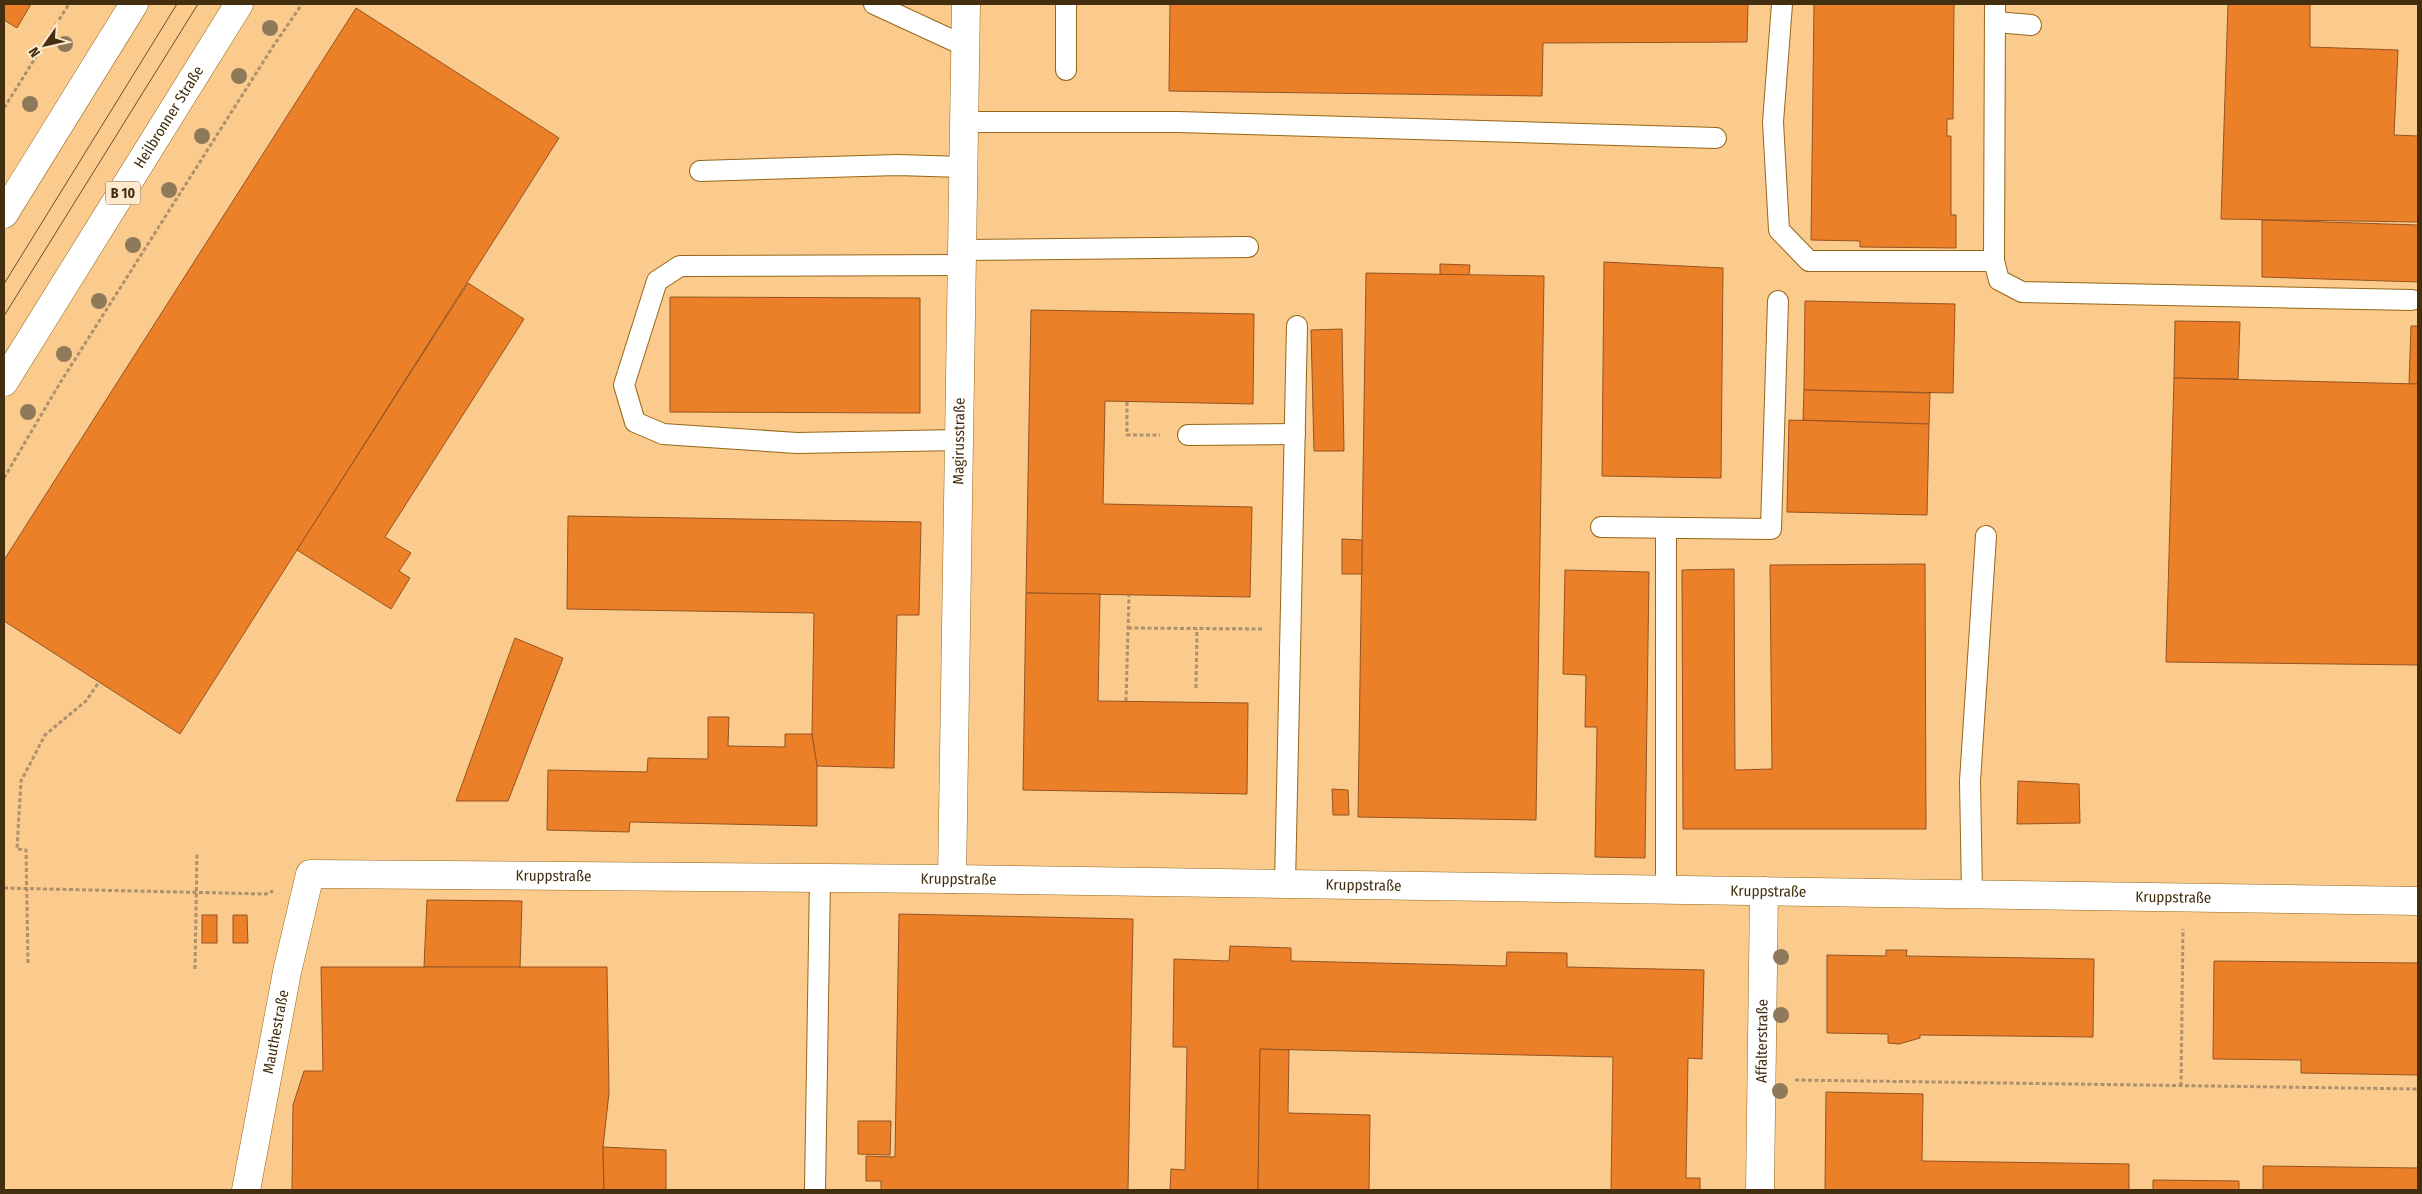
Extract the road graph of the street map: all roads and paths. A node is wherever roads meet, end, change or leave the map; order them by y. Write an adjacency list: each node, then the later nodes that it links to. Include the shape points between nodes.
1 (68, 4): 13 (path)
2 (134, 4): 18 (street)
3 (239, 4): 25 (street, Heilbronner Straße / B 10)
4 (302, 4): 30 (path, via 60,383)
5 (874, 4): 11 (lane)
6 (966, 4): 11 (street, Magirusstraße)
7 (1066, 4): 12 (lane)
8 (1782, 4): 21 (lane, via 1773,122 1779,230 1809,261)
9 (1995, 13): 10 (lane); 21 (lane)
10 (2032, 25)
11 (965, 46): 14 (street, Magirusstraße)
12 (1066, 70)
13 (4, 108)
14 (964, 122): 15 (lane, via 1178,122); 16 (street, Magirusstraße)
15 (1716, 138)
16 (963, 167): 17 (lane, via 897,165); 20 (street, Magirusstraße)
17 (700, 172)
18 (4, 214)
19 (1248, 247): 20 (lane)
20 (962, 257): 29 (street, Magirusstraße); 29 (lane, via 680,266 657,281 624,385 635,422 663,434 797,444)
21 (1994, 260): 22 (lane, via 1999,280 2022,292)
22 (2412, 300)
23 (1778, 302): 32 (lane, via 1771,529)
24 (1297, 326): 27 (lane)
25 (4, 382)
26 (1127, 402): 28 (path, via 1128,435)
27 (1295, 434): 28 (lane); 37 (lane)
28 (1188, 435)
29 (959, 440): 44 (street, Magirusstraße)
30 (4, 478)
31 (1601, 528): 32 (lane)
32 (1666, 528): 48 (lane)
33 (1986, 536): 51 (lane, via 1970,780)
34 (1129, 595): 35 (path)
35 (1128, 628): 36 (path); 40 (path)
36 (1197, 629): 37 (path); 39 (path)
37 (1291, 630): 45 (lane)
38 (99, 682): 47 (path, via 86,701 45,735 21,781 17,849 26,850)
39 (1196, 688)
40 (1126, 701)
41 (198, 852): 50 (path)
42 (310, 874): 43 (street, Kruppstraße); 50 (path, via 266,894); 59 (street, Mauthestraße, via 285,981)
43 (820, 878): 44 (street, Kruppstraße); 60 (lane)
44 (952, 879): 45 (street, Kruppstraße)
45 (1286, 884): 48 (street, Kruppstraße)
46 (4, 888): 47 (path)
47 (26, 889): 50 (path); 54 (path)
48 (1666, 890): 49 (street, Kruppstraße)
49 (1764, 891): 51 (street, Kruppstraße); 56 (street, Affalterstraße)
50 (197, 892): 55 (path)
51 (1972, 894): 52 (street, Kruppstraße)
52 (2183, 897): 53 (street, Kruppstraße); 57 (path)
53 (2418, 901)
54 (28, 963)
55 (196, 969)
56 (1762, 1080): 57 (path); 61 (street, Affalterstraße)
57 (2181, 1086): 58 (path)
58 (2418, 1089)
59 (246, 1190)
60 (815, 1190)
61 (1760, 1190)

